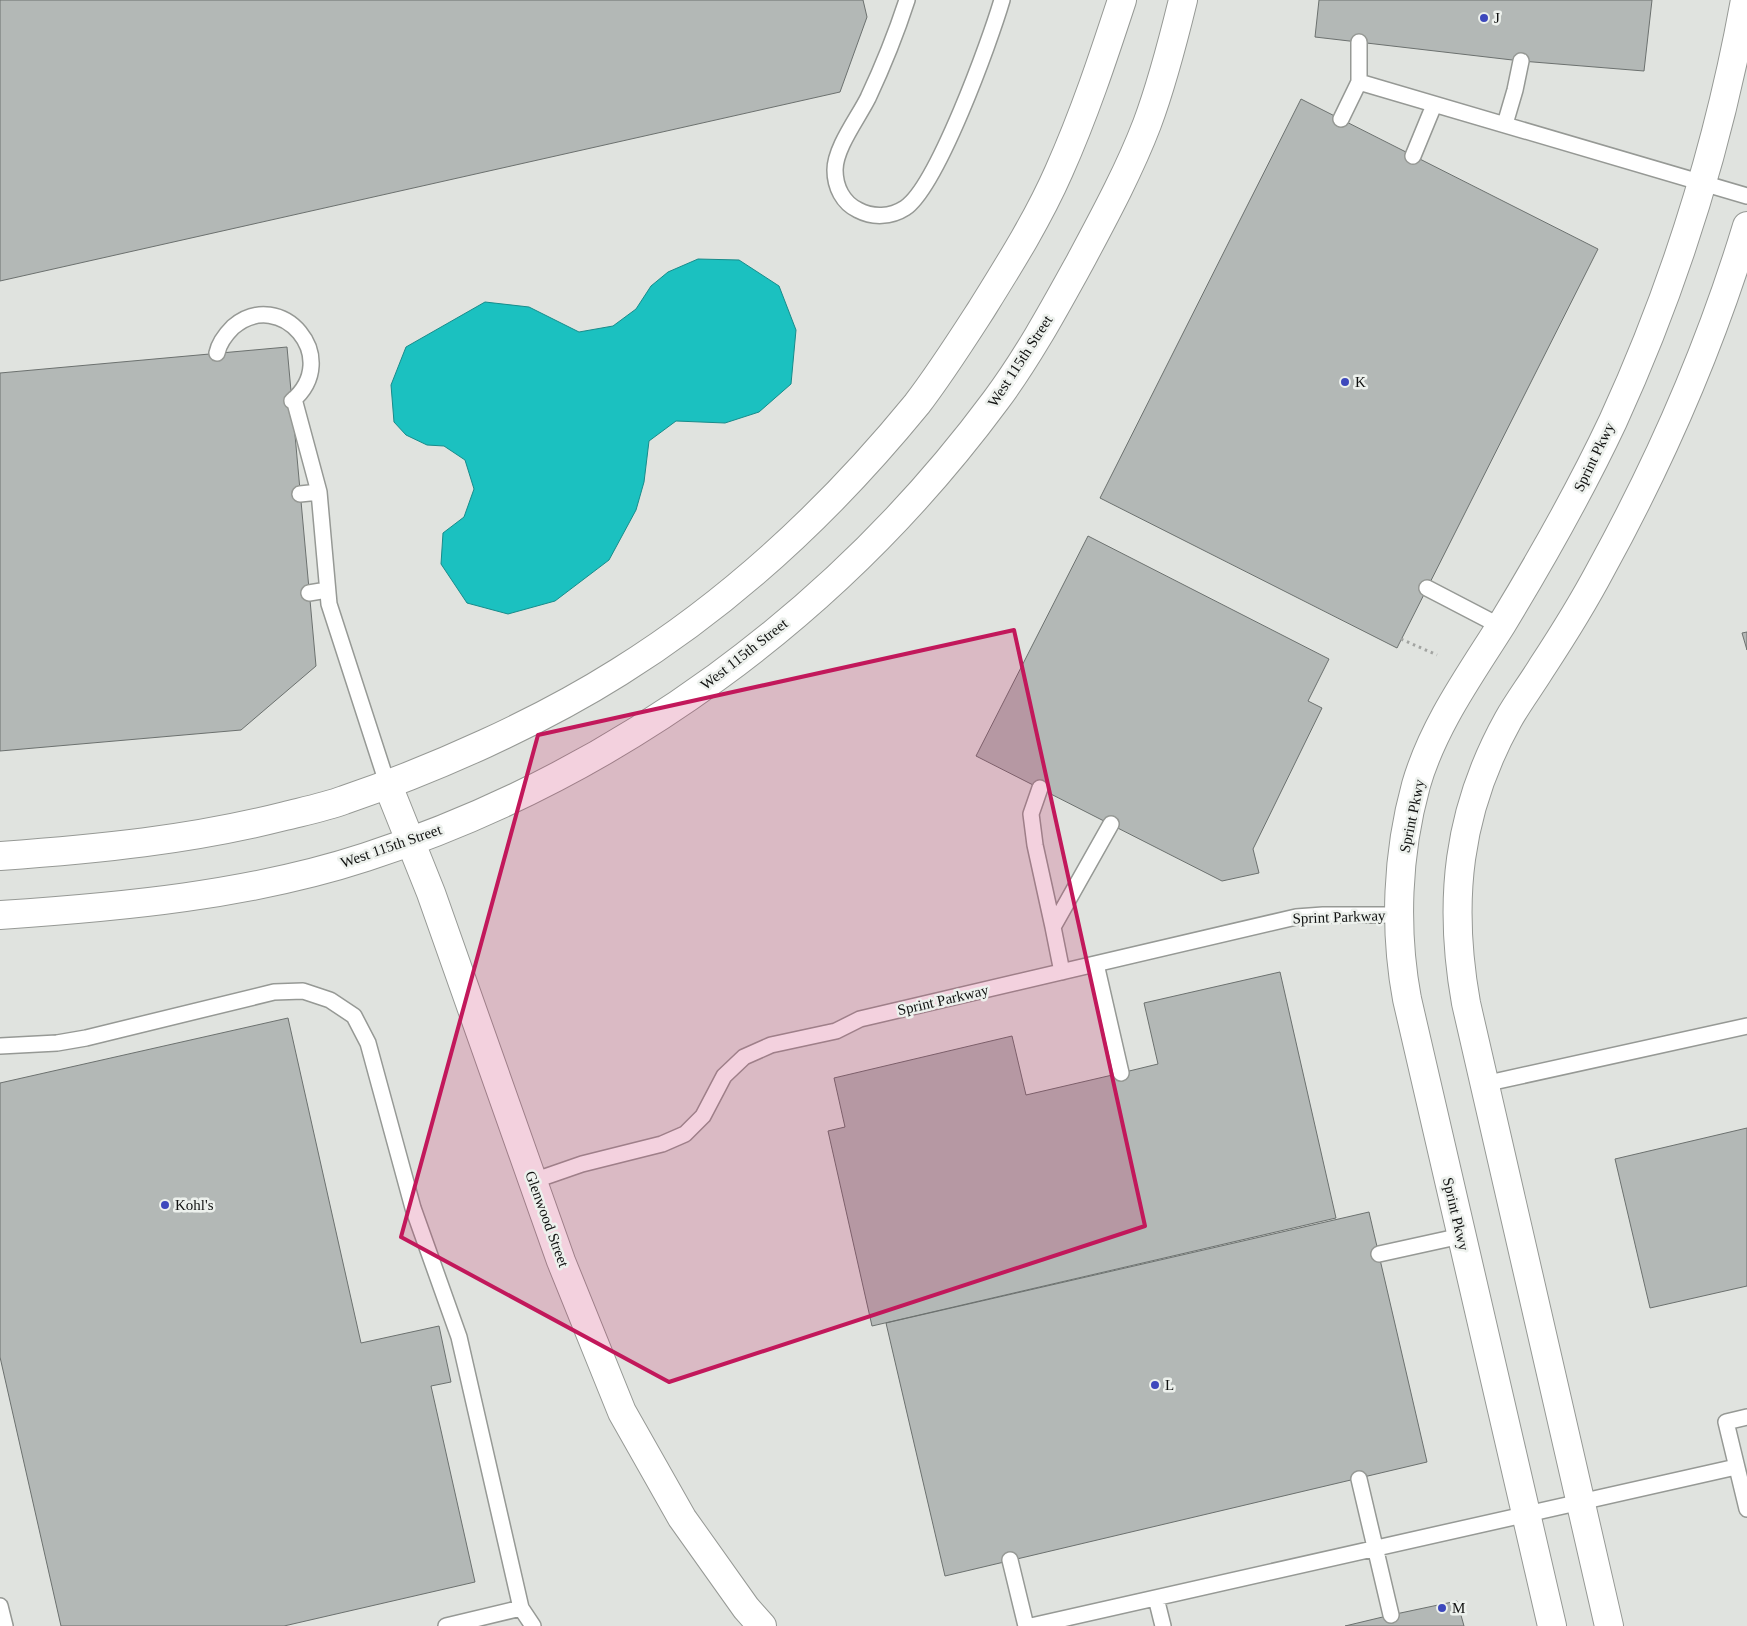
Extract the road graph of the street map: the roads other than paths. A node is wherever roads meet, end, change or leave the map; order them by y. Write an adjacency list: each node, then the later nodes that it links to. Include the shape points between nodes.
1 (907, 0): 2 (lane, via 897,32 867,99 839,151 835,169 838,188 846,201 870,215 889,215 906,208 929,179 973,80)
2 (1002, 0)
3 (1122, 0): 23 (street, via 1094,85 1058,174 1011,263 918,402 846,485 781,549 710,609 619,672 529,723)
4 (1183, 0): 26 (street, West 115th Street, via 1147,124 1104,217 1055,308 998,397 933,480 844,573 720,676 616,746 522,795)
5 (1745, 0): 13 (street, Sprint Pkwy)
6 (1359, 42): 8 (lane)
7 (1521, 60): 11 (lane)
8 (1359, 82): 9 (lane); 10 (lane)
9 (1434, 105): 11 (lane); 12 (lane)
10 (1341, 119)
11 (1505, 124): 13 (lane)
12 (1413, 156)
13 (1701, 183): 14 (lane); 22 (street, Sprint Pkwy, via 1677,262 1612,422 1552,540)
14 (1747, 196)
15 (1747, 226): 36 (street, via 1711,335 1663,447 1602,569 1563,636 1508,719 1490,754 1474,799 1461,852 1456,909 1458,962)
16 (218, 353): 17 (lane, via 226,334 238,323 254,317 270,316 289,323 304,336 311,355 310,375 307,384 293,400)
17 (319, 492): 18 (lane); 20 (lane)
18 (300, 494)
19 (1427, 588): 22 (lane)
20 (327, 590): 21 (lane); 23 (lane)
21 (309, 593)
22 (1500, 626): 29 (street, Sprint Pkwy, via 1456,696 1416,784 1404,848)
23 (387, 783): 26 (street, Glenwood Street); 27 (street, via 342,801 182,838)
24 (1040, 788): 30 (lane, via 1031,814)
25 (1111, 824): 30 (lane)
26 (409, 842): 28 (street, West 115th Street, via 294,876 187,897 90,910); 37 (street, Glenwood Street, via 431,893)
27 (0, 856)
28 (0, 915)
29 (1399, 915): 31 (lane, Sprint Parkway, via 1296,917); 38 (street, Sprint Pkwy, via 1406,991)
30 (1053, 927): 32 (lane)
31 (1096, 964): 32 (lane, Sprint Parkway); 35 (lane)
32 (1062, 972): 37 (lane, Sprint Parkway, via 860,1019 836,1031 771,1045 744,1057 724,1076 703,1116 686,1134 662,1144 582,1164)
33 (1747, 1026): 36 (lane)
34 (0, 1046): 50 (lane, via 86,1038 274,992 303,991 330,1000 354,1016 368,1043 413,1208 459,1337)
35 (1121, 1073)
36 (1484, 1084): 43 (street)
37 (533, 1181): 55 (street, Glenwood Street, via 561,1261 622,1412 682,1518)
38 (1461, 1236): 39 (lane); 45 (street, Sprint Pkwy)
39 (1379, 1254)
40 (1747, 1417): 41 (lane, via 1726,1422)
41 (1736, 1467): 43 (lane); 44 (lane)
42 (1359, 1479): 46 (lane)
43 (1580, 1501): 45 (lane); 60 (street)
44 (1747, 1509)
45 (1526, 1513): 46 (lane); 59 (street, Sprint Pkwy)
46 (1376, 1548): 48 (lane); 51 (lane)
47 (1010, 1560): 56 (lane)
48 (1156, 1598): 57 (lane); 58 (lane)
49 (0, 1606): 52 (lane)
50 (521, 1608): 53 (lane); 54 (lane)
51 (1391, 1616)
52 (5, 1626)
53 (446, 1626)
54 (533, 1626)
55 (762, 1626)
56 (1026, 1626)
57 (1032, 1626)
58 (1163, 1626)
59 (1552, 1626)
60 (1609, 1626)

